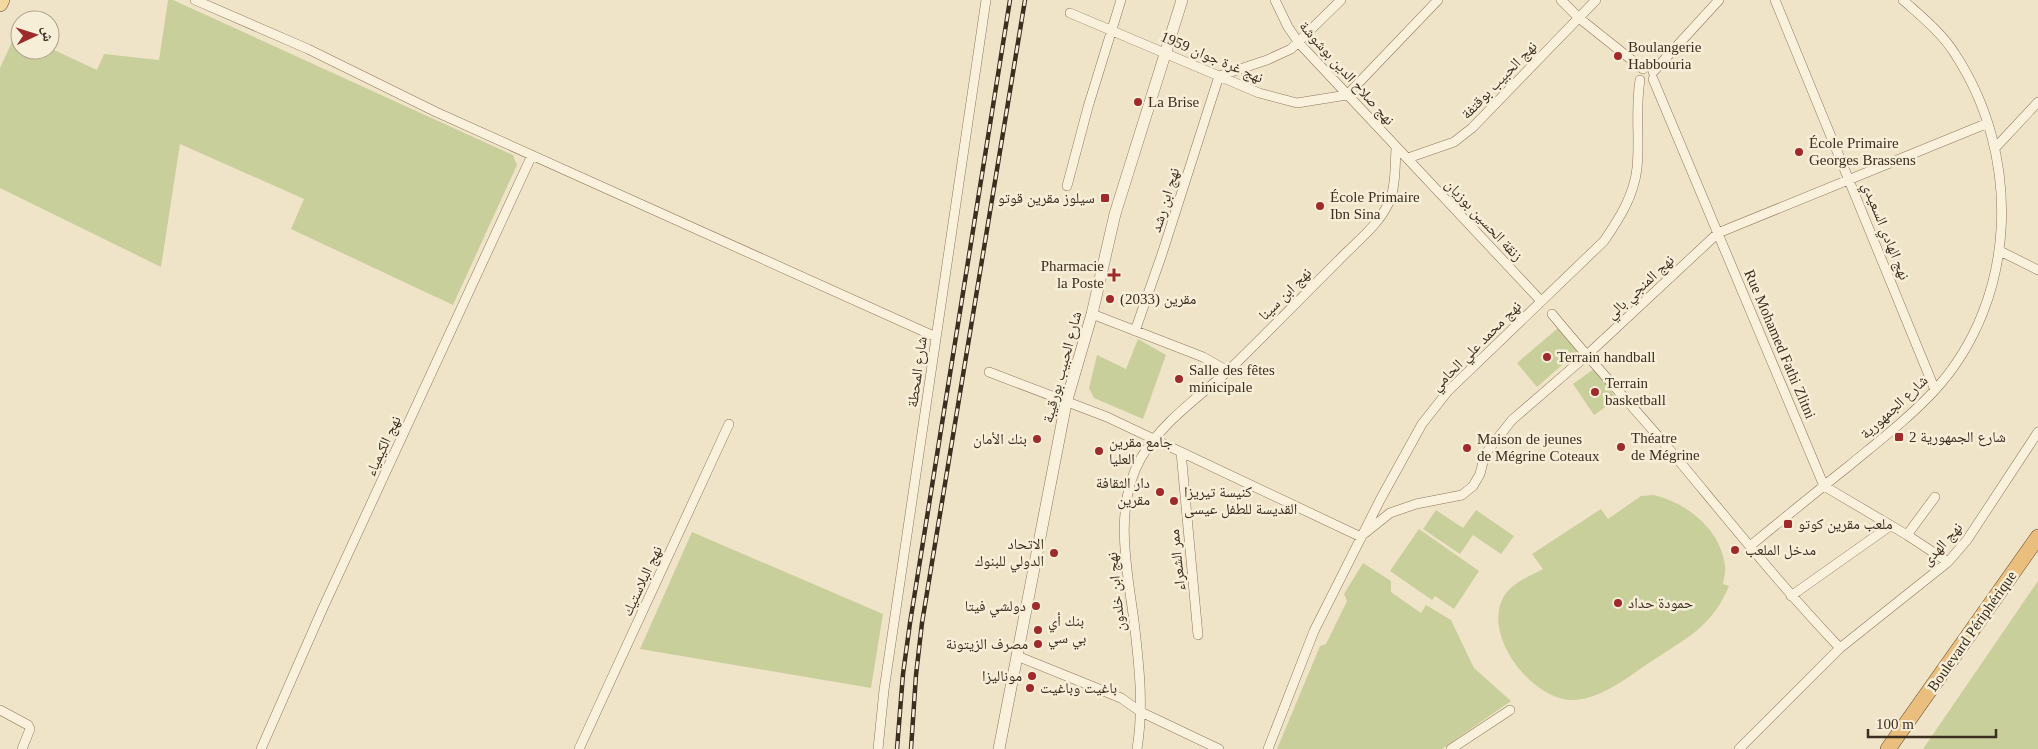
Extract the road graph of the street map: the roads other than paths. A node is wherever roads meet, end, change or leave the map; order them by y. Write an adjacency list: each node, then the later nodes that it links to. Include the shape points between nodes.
1 (2, 0): 14 (main road)
2 (195, 0): 29 (street, via 308,49)
3 (986, 0): 40 (street, شارع المحطة)
4 (1121, 0): 17 (street)
5 (1182, 0): 19 (street, شارع الحبيب بورقيبة)
6 (1275, 0): 18 (street, نهج صلاح الدين بوشوشة)
7 (1342, 0): 18 (street)
8 (1438, 0): 24 (street)
9 (1561, 0): 16 (street)
10 (1596, 0): 16 (street, نهج الحبيب بوقتفة)
11 (1719, 0): 21 (street)
12 (1775, 0): 31 (street, نهج الهادي السعيدي)
13 (1903, 0): 26 (street, شارع الجمهورية, via 1942,36 1956,54)
14 (0, 4)
15 (1070, 13): 17 (street, نهج غرة جوان 1959)
16 (1579, 18): 20 (street); 30 (street, نهج الحبيب بوقتفة, via 1468,132 1454,142)
17 (1113, 30): 19 (street, نهج غرة جوان 1959); 32 (street)
18 (1299, 43): 22 (street, via 1267,60); 24 (street, نهج صلاح الدين بوشوشة)
19 (1166, 54): 22 (street, نهج غرة جوان 1959); 37 (street, شارع الحبيب بورقيبة, via 1115,214)
20 (1643, 69): 21 (street, via 1648,68); 23 (street, via 1639,74)
21 (1653, 75): 23 (street, via 1648,83); 33 (street, Rue Mohamed Fathi Zlitni)
22 (1219, 76): 24 (street, نهج غرة جوان 1959, via 1259,94 1297,103); 39 (street, نهج ابن رشد)
23 (1640, 80): 36 (street, نهج محمد علي الحامي, via 1636,114 1637,168 1623,213 1604,241)
24 (1347, 95): 28 (street, نهج صلاح الدين بوشوشة)
25 (2038, 102): 27 (street)
26 (1988, 122): 27 (street, شارع الجمهورية); 31 (street, نهج المنجي بالي)
27 (1996, 147): 34 (street, شارع الجمهورية, via 2001,180)
28 (1396, 148): 30 (street, نهج صلاح الدين بوشوشة); 42 (street, نهج ابن سينا, via 1391,197 1370,231)
29 (532, 155): 40 (street); 67 (street, نهج الكيمياء, via 326,601)
30 (1408, 158): 36 (street, زنقة الحسين بوزيان)
31 (1850, 180): 33 (street, نهج المنجي بالي); 44 (street, نهج الهادي السعيدي)
32 (1066, 186)
33 (1718, 233): 41 (street, نهج المنجي بالي); 50 (street, Rue Mohamed Fathi Zlitni)
34 (2000, 251): 35 (street); 44 (street, شارع الجمهورية, via 1984,312 1966,349)
35 (2038, 270)
36 (1541, 301): 54 (street, نهج محمد علي الحامي, via 1448,390 1422,424)
37 (1092, 314): 39 (street); 45 (street, شارع الحبيب بورقيبة)
38 (1552, 314): 41 (street)
39 (1136, 331): 42 (street)
40 (936, 337): 69 (street, شارع المحطة)
41 (1586, 356): 54 (street, نهج المنجي بالي, via 1512,420 1485,454 1473,486 1462,495 1416,504 1390,514); 56 (street)
42 (1228, 370): 48 (street, نهج ابن سينا)
43 (989, 372): 45 (street)
44 (1935, 390): 50 (street, شارع الجمهورية, via 1892,431)
45 (1066, 403): 48 (street); 62 (street, شارع الحبيب بورقيبة)
46 (729, 424): 68 (street, نهج البلاستيك)
47 (2038, 432): 58 (street, نهج الهدى, via 1967,540)
48 (1155, 439): 49 (street); 65 (street, نهج ابن خلدون, via 1141,458 1130,484 1126,507 1125,541)
49 (1181, 452): 54 (street); 60 (street, ممر الشعراء)
50 (1824, 486): 52 (street); 56 (street, شارع الجمهورية)
51 (1935, 497): 53 (street)
52 (1890, 526): 53 (street); 59 (street)
53 (1907, 535): 58 (street)
54 (1362, 536): 73 (street, نهج محمد علي الحامي, via 1314,631)
55 (2038, 537): 76 (highway, Boulevard Périphérique)
56 (1750, 546): 59 (street)
57 (2038, 547): 77 (highway, Boulevard Périphérique)
58 (1948, 562): 61 (street, نهج الهدى)
59 (1791, 596): 61 (street)
60 (1198, 635)
61 (1840, 648): 75 (street)
62 (1017, 656): 65 (street, via 1121,698); 70 (street, شارع الحبيب بورقيبة)
63 (0, 710): 66 (street, via 28,725 30,729)
64 (1510, 710): 74 (street)
65 (1141, 712): 71 (street, نهج ابن خلدون); 72 (street)
66 (22, 749)
67 (262, 749)
68 (579, 749)
69 (878, 749)
70 (999, 749)
71 (1137, 749)
72 (1219, 749)
73 (1268, 749)
74 (1451, 749)
75 (1738, 749)
76 (1888, 749)
77 (1901, 749)

